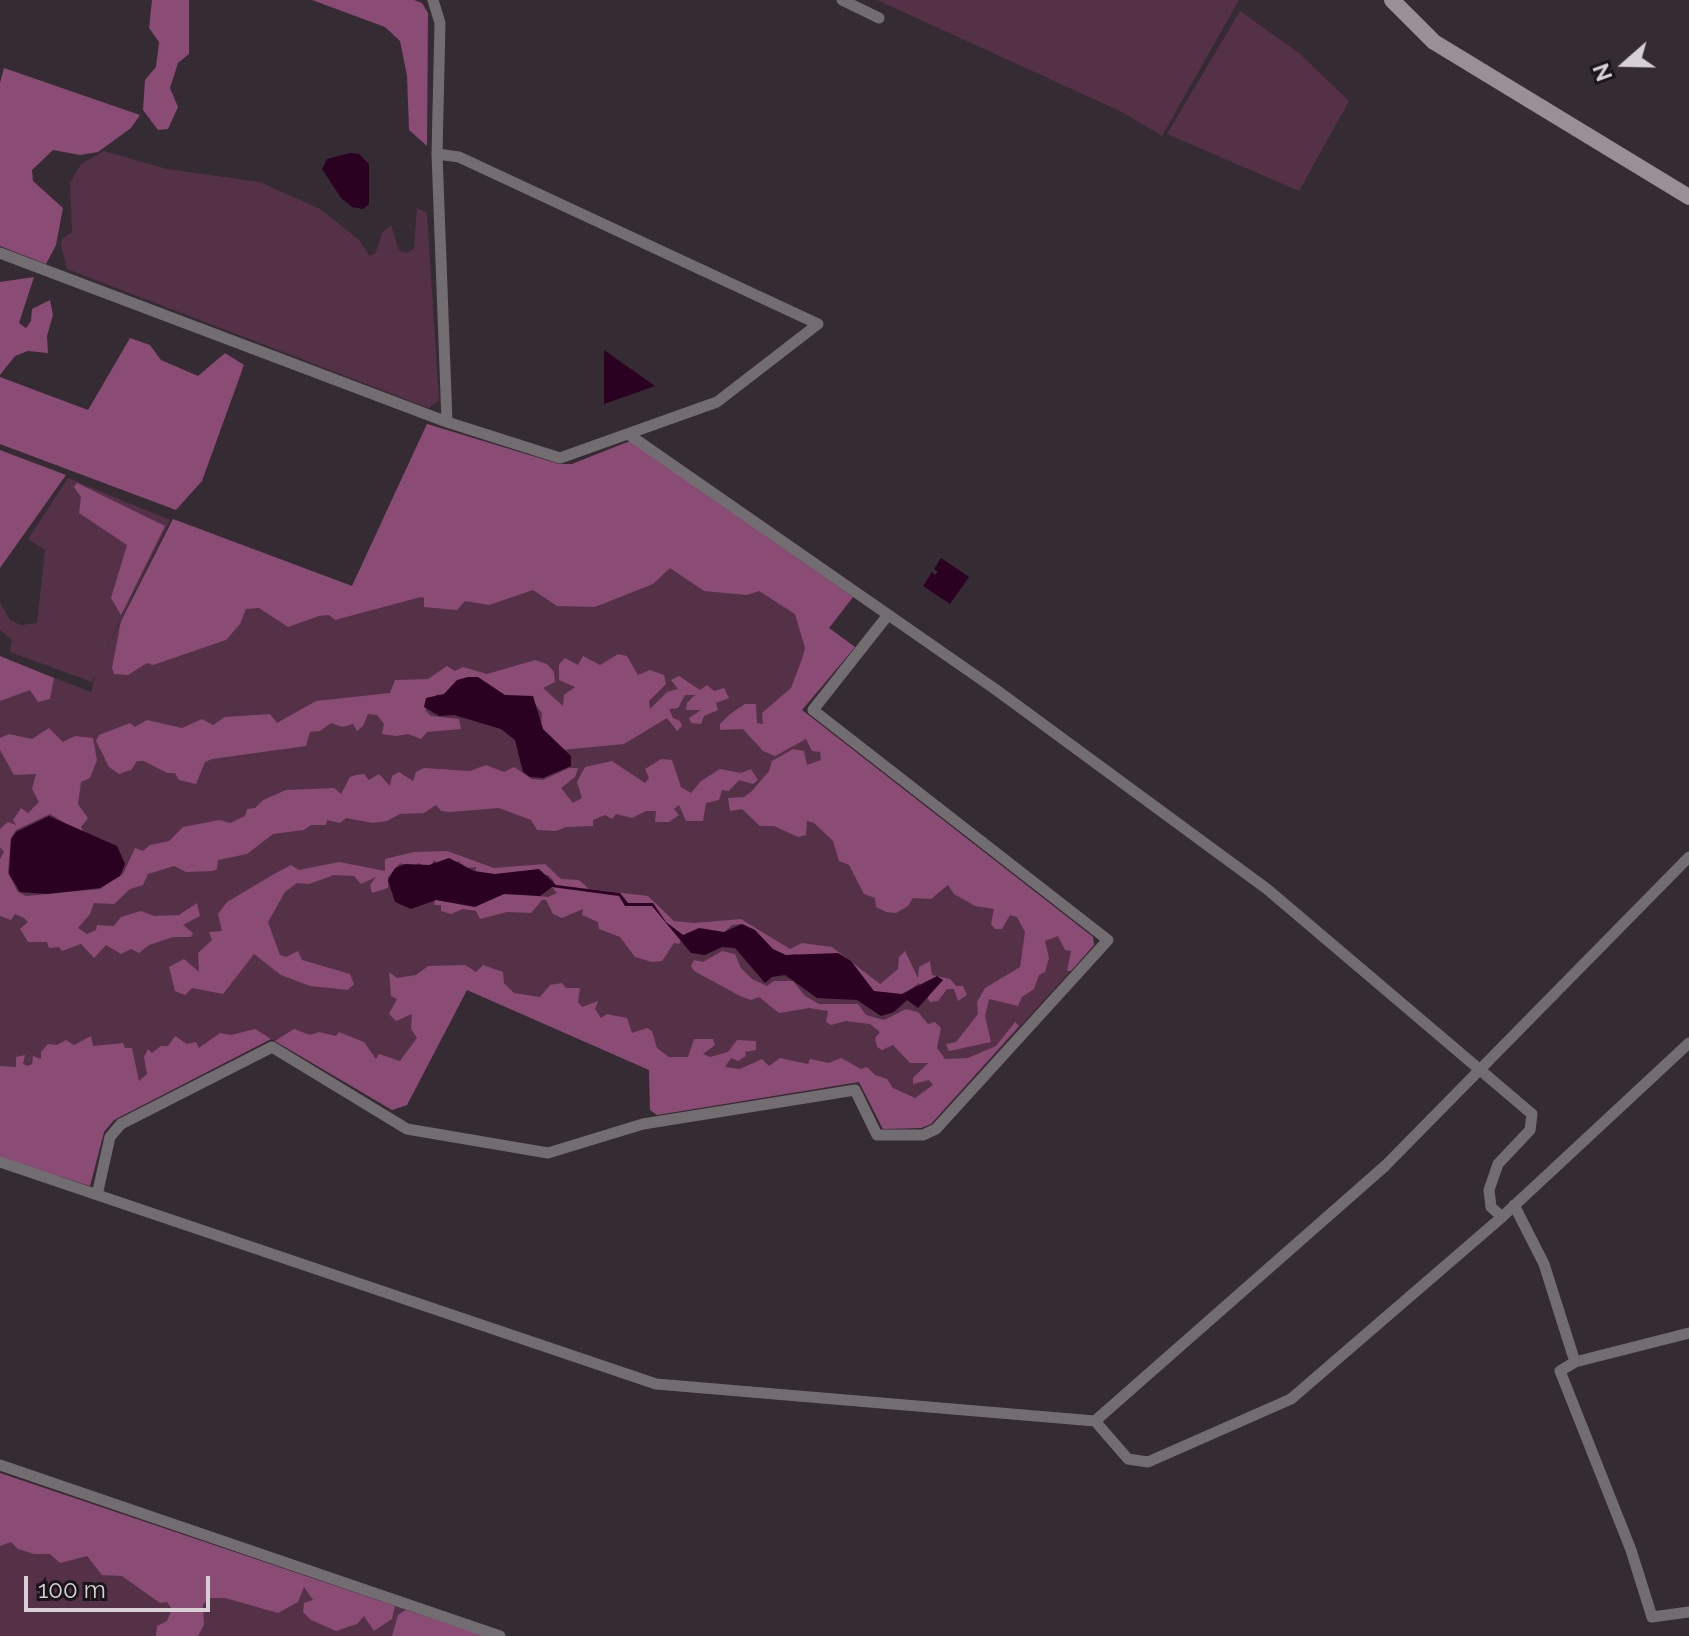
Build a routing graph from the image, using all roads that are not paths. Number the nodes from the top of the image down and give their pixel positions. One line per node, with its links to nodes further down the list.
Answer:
1 (433, 0): 5 (street)
2 (842, 0): 4 (street)
3 (1392, 0): 6 (street)
4 (879, 18)
5 (437, 154): 8 (street); 9 (street)
6 (1689, 197)
7 (0, 253): 8 (street)
8 (447, 422): 9 (street)
9 (631, 436): 10 (street)
10 (888, 615): 13 (street); 15 (street)
11 (1689, 857): 13 (street)
12 (1689, 1043): 16 (street)
13 (1481, 1070): 17 (street); 20 (street)
14 (0, 1162): 15 (street)
15 (97, 1195): 20 (street)
16 (1514, 1205): 17 (street); 19 (street)
17 (1502, 1217): 20 (street)
18 (1689, 1333): 19 (street)
19 (1575, 1362): 22 (street)
20 (1095, 1421)
21 (0, 1465): 23 (street)
22 (1689, 1612)
23 (500, 1636)

